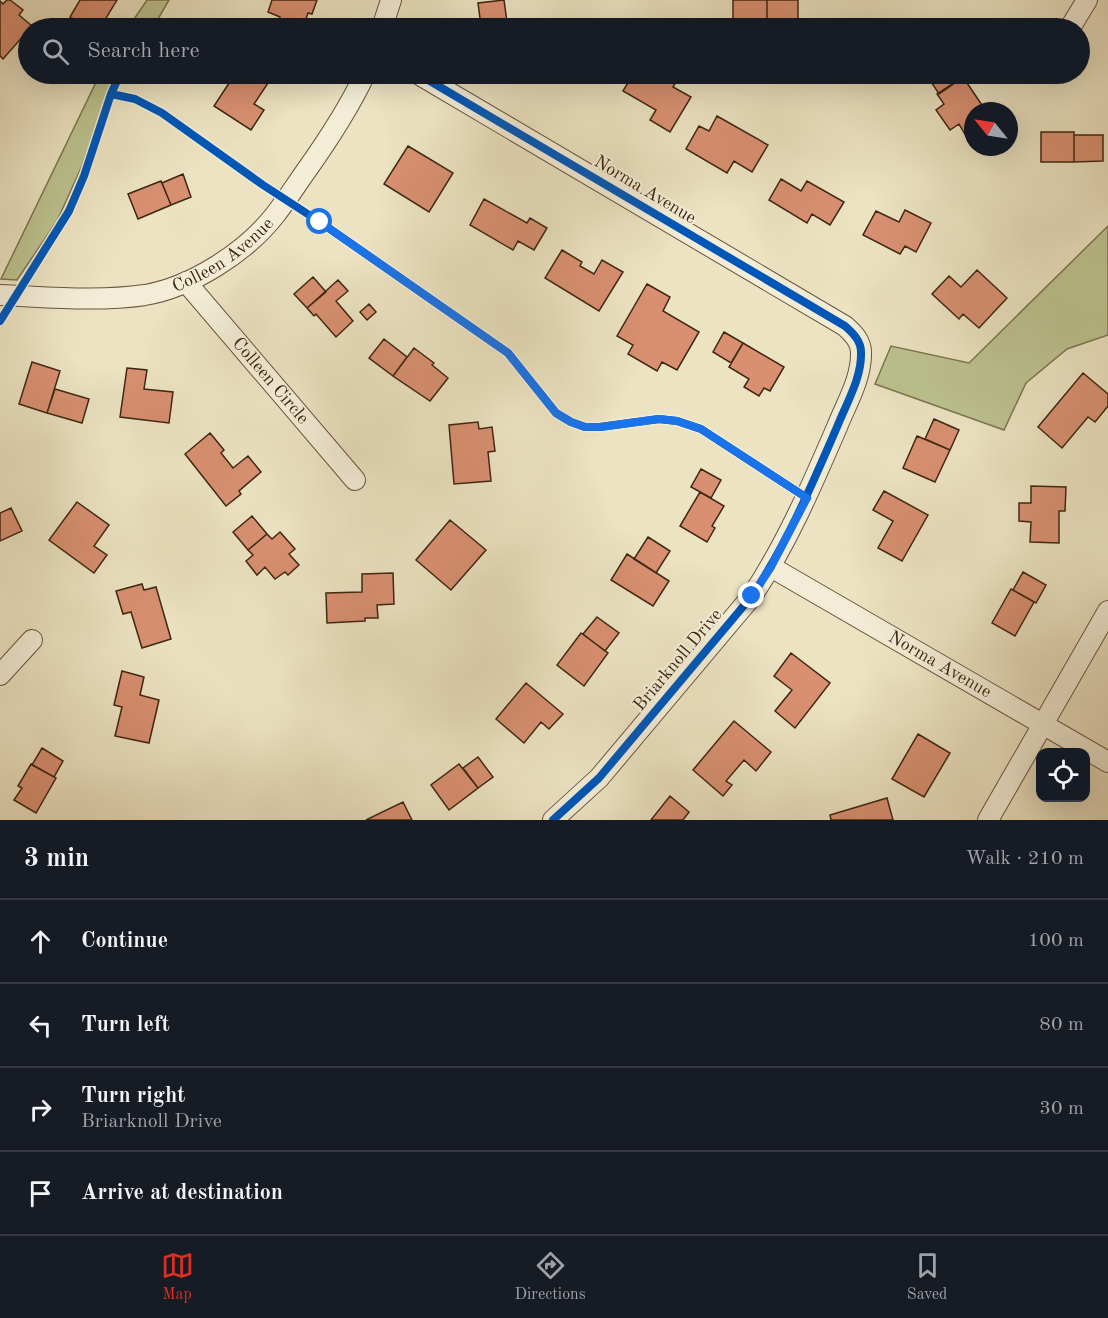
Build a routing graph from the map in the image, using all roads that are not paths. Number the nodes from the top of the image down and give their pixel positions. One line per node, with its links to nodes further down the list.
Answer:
1 (391, 0): 3 (street)
2 (1087, 0): 4 (street)
3 (385, 18)
4 (1076, 18)
5 (360, 84): 7 (street, Colleen Avenue)
6 (435, 84): 9 (street, Norma Avenue)
7 (186, 282): 8 (street, Colleen Avenue); 10 (street, Colleen Circle)
8 (0, 295)
9 (855, 334): 11 (street, Briarknoll Drive)
10 (355, 480)
11 (771, 567): 15 (street, Norma Avenue); 17 (street, Briarknoll Drive)
12 (1108, 611): 15 (street)
13 (32, 640): 14 (street)
14 (0, 675)
15 (1042, 725): 16 (street, Norma Avenue); 18 (street)
16 (1108, 762)
17 (553, 820)
18 (988, 820)

